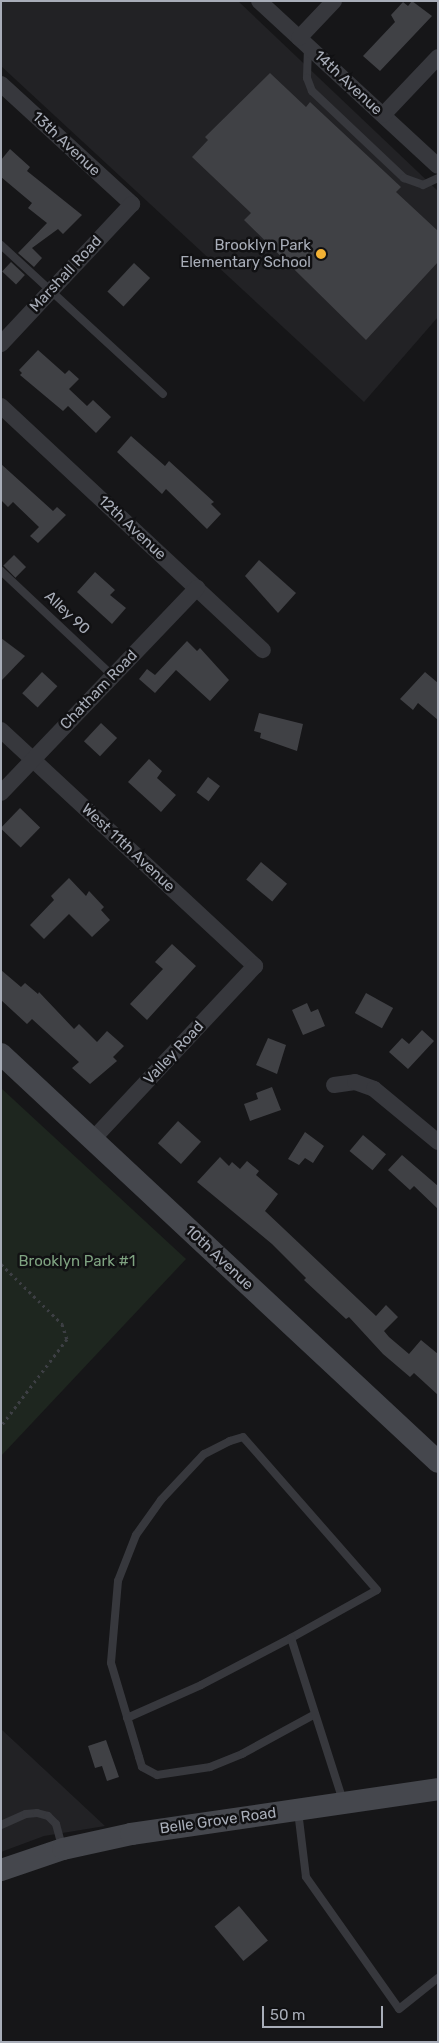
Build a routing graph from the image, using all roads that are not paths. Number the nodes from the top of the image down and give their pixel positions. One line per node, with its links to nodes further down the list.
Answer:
1 (259, 1): 3 (street, 14th Avenue)
2 (334, 1): 3 (street)
3 (303, 42): 6 (street, 14th Avenue); 8 (lane)
4 (438, 57): 6 (street)
5 (1, 84): 9 (street, 13th Avenue)
6 (383, 115): 7 (street, 14th Avenue)
7 (438, 166)
8 (438, 178)
9 (132, 204): 11 (street, Marshall Road)
10 (1, 245): 11 (lane)
11 (51, 291): 12 (street, Marshall Road); 13 (lane)
12 (1, 344)
13 (163, 394)
14 (1, 406): 16 (street, 12th Avenue)
15 (1, 571): 18 (lane, Alley 90)
16 (197, 588): 17 (street, 12th Avenue); 18 (street, Chatham Road)
17 (263, 650)
18 (113, 676): 20 (street, Chatham Road)
19 (1, 730): 20 (street, West 11th Avenue)
20 (33, 760): 21 (street, Chatham Road); 22 (street, West 11th Avenue)
21 (1, 793)
22 (255, 966): 25 (street, Valley Road)
23 (1, 1054): 25 (street, 10th Avenue)
24 (334, 1085): 26 (street)
25 (92, 1140): 27 (street, 10th Avenue)
26 (438, 1142)
27 (438, 1462)
28 (291, 1638): 29 (lane); 30 (lane); 30 (lane)
29 (315, 1714): 30 (lane); 32 (lane)
30 (127, 1718)
31 (438, 1789): 32 (street, Belle Grove Road)
32 (343, 1802): 33 (street, Belle Grove Road)
33 (298, 1809): 35 (street, Belle Grove Road); 37 (lane)
34 (1, 1825): 35 (lane)
35 (63, 1849): 36 (street, Belle Grove Road)
36 (1, 1870)
37 (438, 1978)

